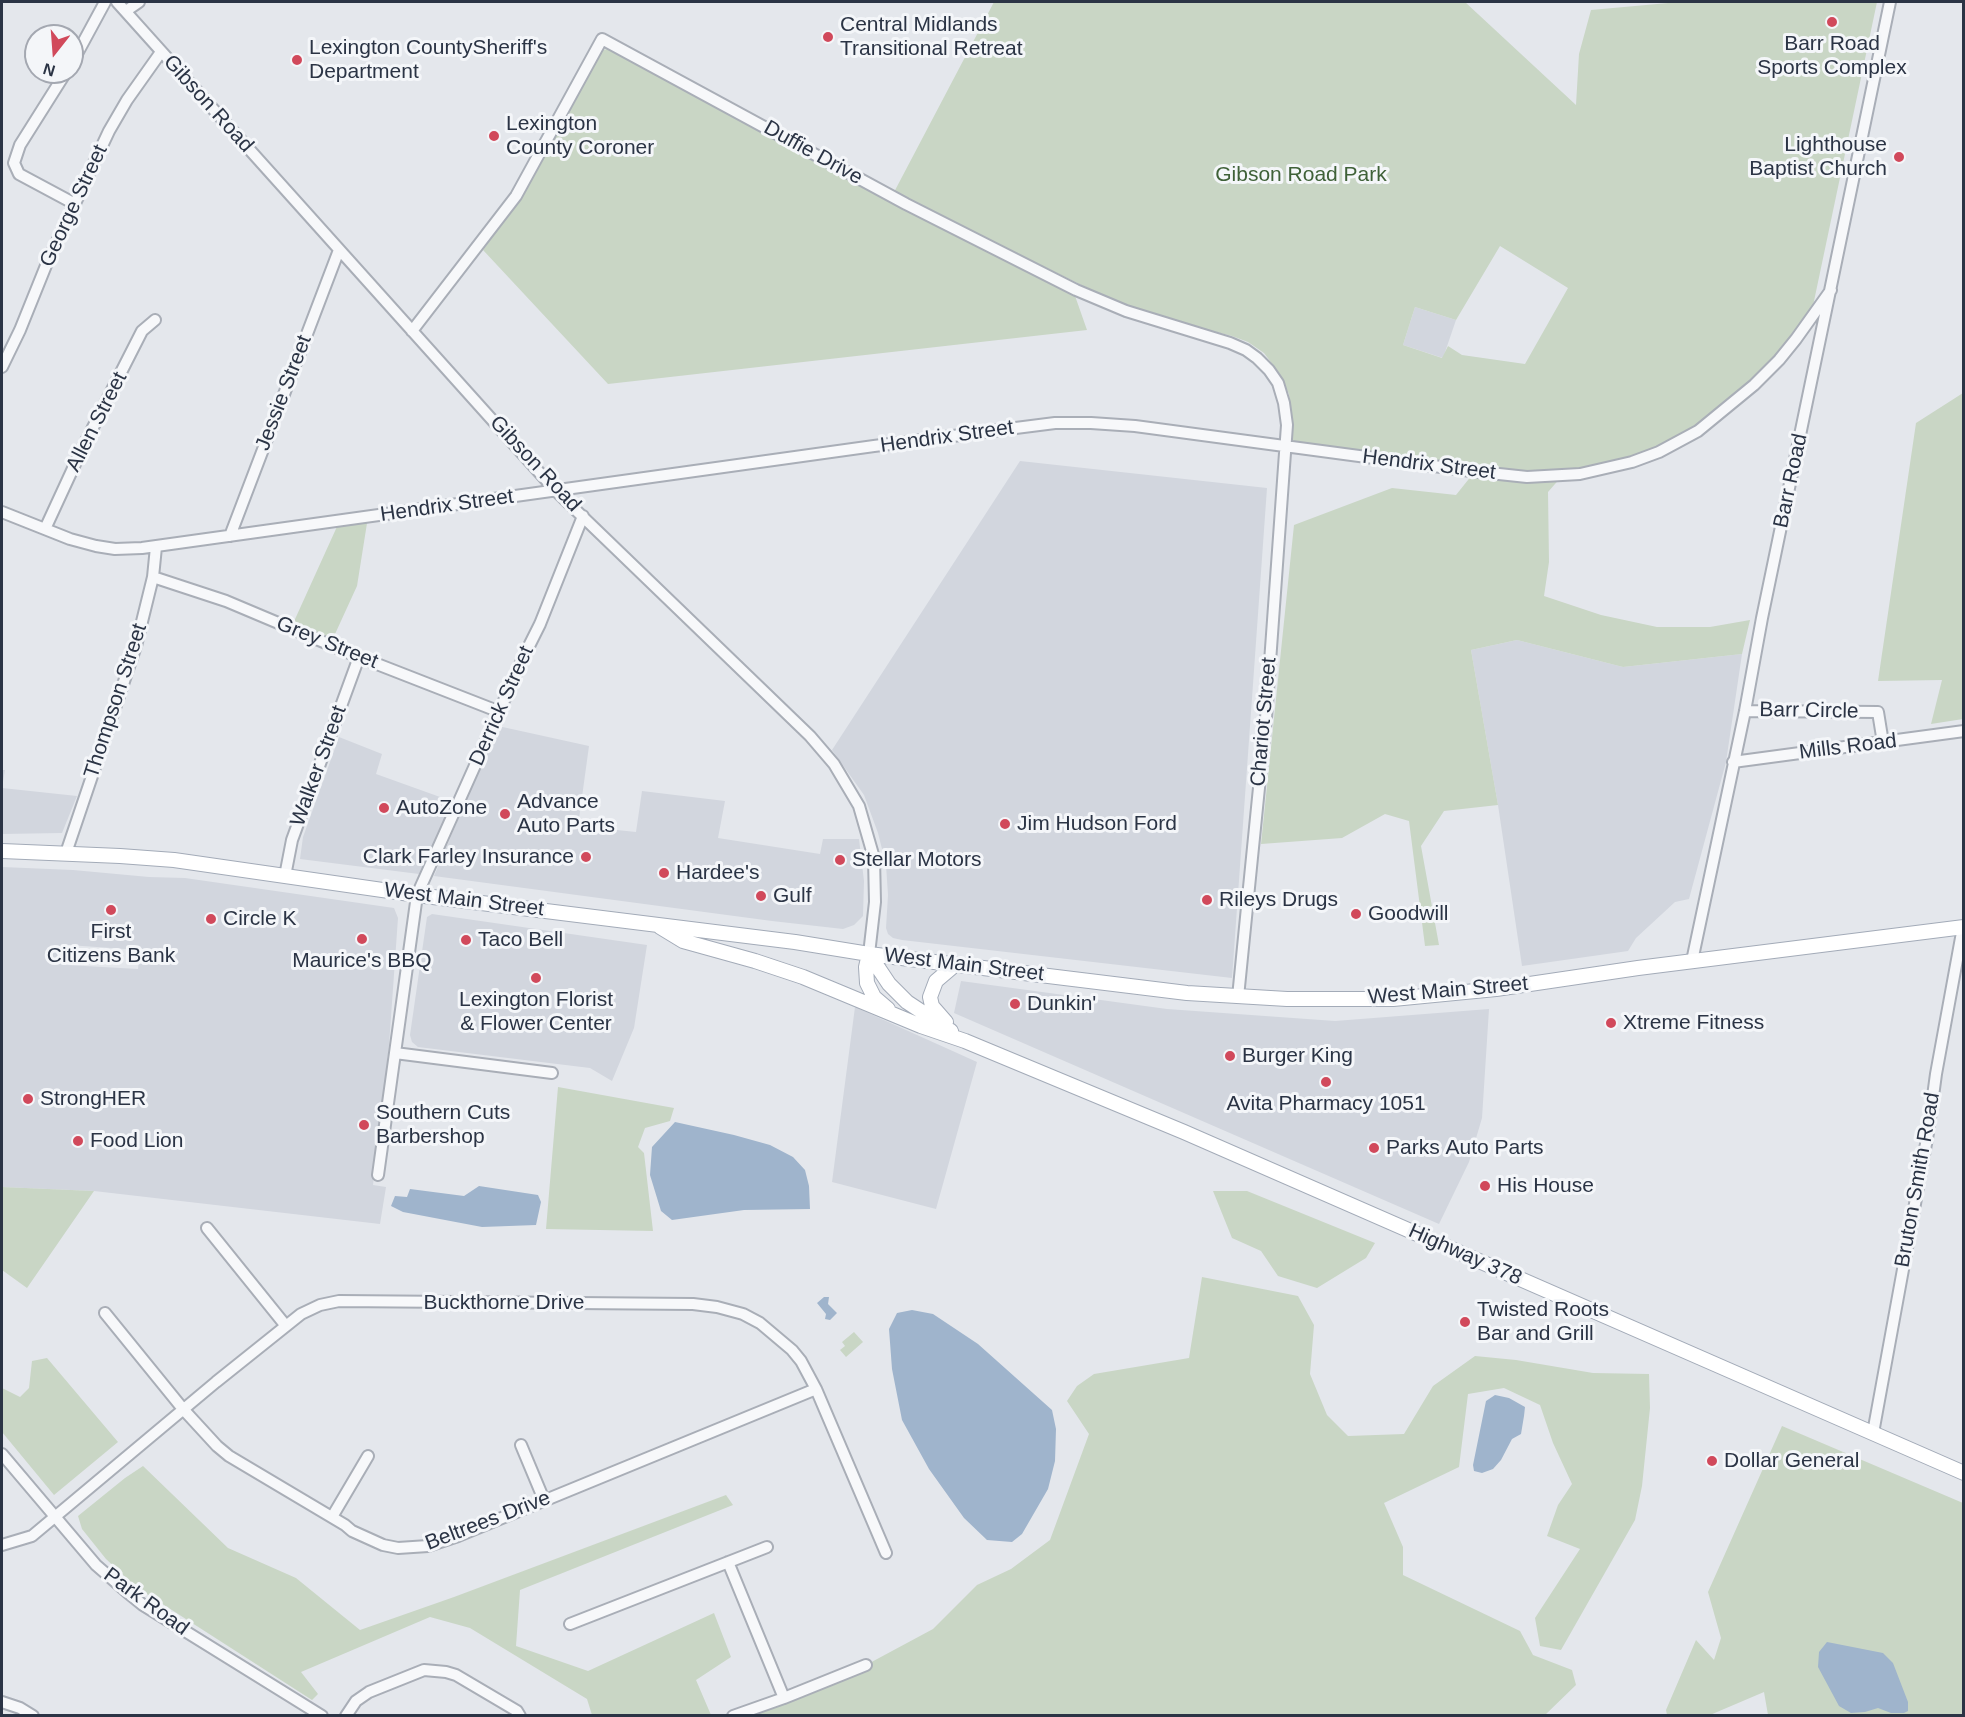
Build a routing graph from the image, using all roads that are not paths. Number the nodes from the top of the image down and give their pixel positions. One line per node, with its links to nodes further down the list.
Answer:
1 (105, 2): 6 (street)
2 (117, 2): 5 (street, Gibson Road)
3 (139, 2): 5 (street)
4 (1890, 2): 11 (street, Barr Road)
5 (126, 11): 7 (street, Gibson Road)
6 (84, 41)
7 (160, 52): 9 (street, George Street); 10 (street, Gibson Road)
8 (58, 84): 9 (street)
9 (75, 204): 14 (street, George Street)
10 (339, 250): 13 (street, Gibson Road); 20 (street, Jessie Street)
11 (1831, 290): 15 (street, Hendrix Street); 24 (street, Barr Road)
12 (154, 320): 19 (street, Allen Street)
13 (412, 331): 15 (street, Duffie Drive); 16 (street, Gibson Road)
14 (2, 367)
15 (1285, 446): 16 (street, Hendrix Street); 38 (street, Chariot Street)
16 (556, 490): 18 (street, Gibson Road); 20 (street, Hendrix Street)
17 (2, 512): 19 (street, Hendrix Street)
18 (584, 516): 25 (street, Derrick Street); 35 (street, Gibson Road)
19 (45, 529): 21 (street, Hendrix Street)
20 (230, 536): 21 (street, Hendrix Street)
21 (156, 547): 22 (street, Thompson Street)
22 (153, 577): 23 (street, Grey Street); 30 (street, Thompson Street)
23 (359, 657): 25 (street, Grey Street); 31 (street, Walker Street)
24 (1745, 711): 27 (street, Barr Circle); 28 (street, Barr Road)
25 (500, 712): 32 (street, Derrick Street)
26 (1964, 731): 27 (street, Mills Road)
27 (1883, 743): 28 (street, Mills Road)
28 (1733, 762): 36 (street, Barr Road)
29 (2, 851): 30 (main road, West Main Street)
30 (66, 853): 31 (main road, West Main Street)
31 (285, 876): 32 (main road, West Main Street)
32 (417, 895): 33 (main road, West Main Street); 41 (street, Derrick Street)
33 (658, 926): 35 (main road, West Main Street); 39 (main road)
34 (1963, 927): 36 (main road, West Main Street); 49 (street, Bruton Smith Road)
35 (869, 954): 37 (main road, West Main Street); 39 (main road); 40 (main road)
36 (1692, 961): 38 (main road, West Main Street)
37 (956, 964): 38 (main road, West Main Street); 40 (main road)
38 (1238, 997)
39 (900, 1017): 40 (main road)
40 (965, 1041): 49 (main road, Highway 378)
41 (395, 1053): 42 (street); 43 (street, Derrick Street)
42 (552, 1072)
43 (378, 1175)
44 (207, 1228): 46 (street)
45 (105, 1313): 48 (street, Beltrees Drive)
46 (286, 1326): 47 (street, Buckthorne Drive); 48 (street, Buckthorne Drive)
47 (816, 1389): 54 (street, Beltrees Drive); 59 (street, Buckthorne Drive)
48 (183, 1409): 55 (street, Buckthorne Drive); 56 (street, Beltrees Drive)
49 (1873, 1433): 53 (main road, Highway 378)
50 (521, 1445): 54 (street)
51 (2, 1454): 55 (street, Park Road)
52 (368, 1456): 56 (street)
53 (1964, 1473)
54 (544, 1500): 56 (street, Beltrees Drive)
55 (54, 1517): 57 (street, Buckthorne Drive); 66 (street, Park Road)
56 (332, 1517)
57 (2, 1545)
58 (767, 1547): 60 (street)
59 (886, 1553)
60 (728, 1562): 61 (street); 63 (street)
61 (570, 1624)
62 (866, 1665): 63 (street)
63 (784, 1698): 69 (street)
64 (2, 1702): 65 (street)
65 (33, 1716)
66 (322, 1716)
67 (346, 1716): 68 (street)
68 (520, 1716)
69 (733, 1716)

